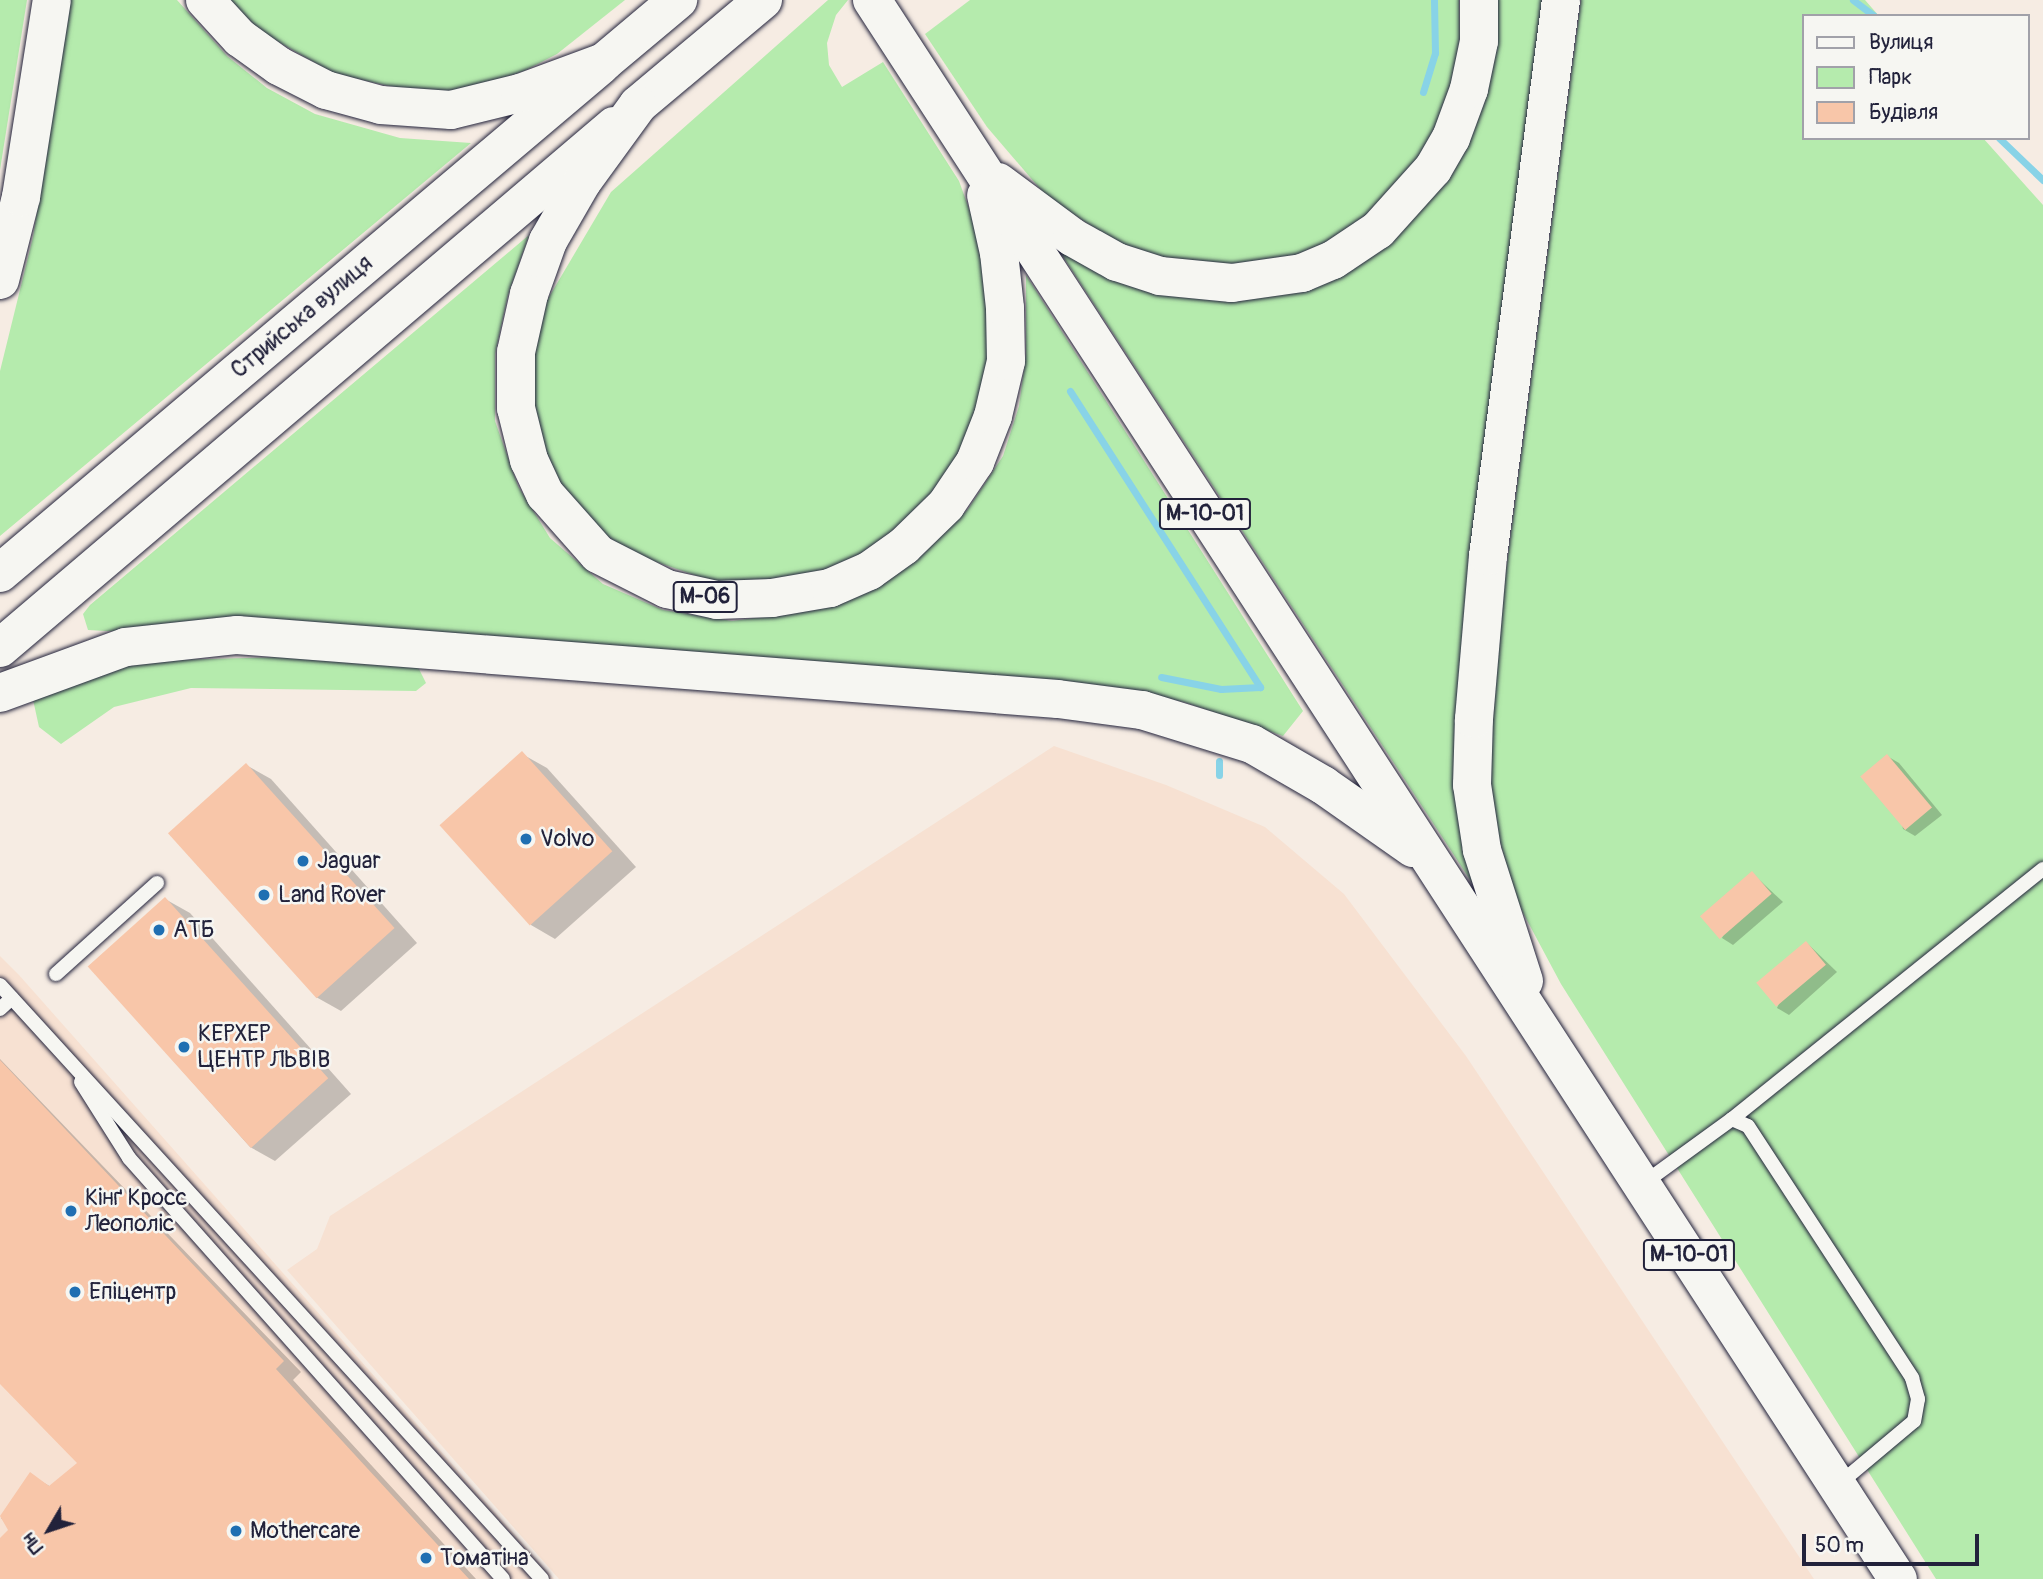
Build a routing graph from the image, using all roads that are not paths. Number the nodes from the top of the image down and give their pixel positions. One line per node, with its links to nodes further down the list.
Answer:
1 (52, 0): 11 (main road)
2 (205, 0): 8 (main road)
3 (678, 0): 8 (main road, Стрийська вулиця)
4 (763, 0): 9 (main road, М-06)
5 (872, 0): 10 (main road, М-06)
6 (1479, 0): 10 (main road)
7 (1561, 0): 22 (main road)
8 (604, 62): 12 (main road, Стрийська вулиця)
9 (638, 105): 10 (main road, М-06); 13 (main road)
10 (980, 169): 15 (main road, М-10-01)
11 (0, 280)
12 (0, 573)
13 (0, 648)
14 (0, 693): 15 (main road)
15 (1430, 860): 22 (main road, М-10-01)
16 (2043, 869): 24 (lane)
17 (157, 883): 18 (lane)
18 (56, 974)
19 (0, 985): 20 (lane)
20 (12, 998): 21 (lane); 23 (lane)
21 (0, 1009)
22 (1538, 1027): 25 (main road, М-10-01)
23 (60, 1050): 27 (lane); 28 (lane)
24 (1732, 1119): 25 (lane); 26 (lane)
25 (1642, 1184): 26 (main road, М-10-01)
26 (1839, 1484): 29 (main road, М-10-01)
27 (503, 1579)
28 (542, 1579)
29 (1898, 1579)

